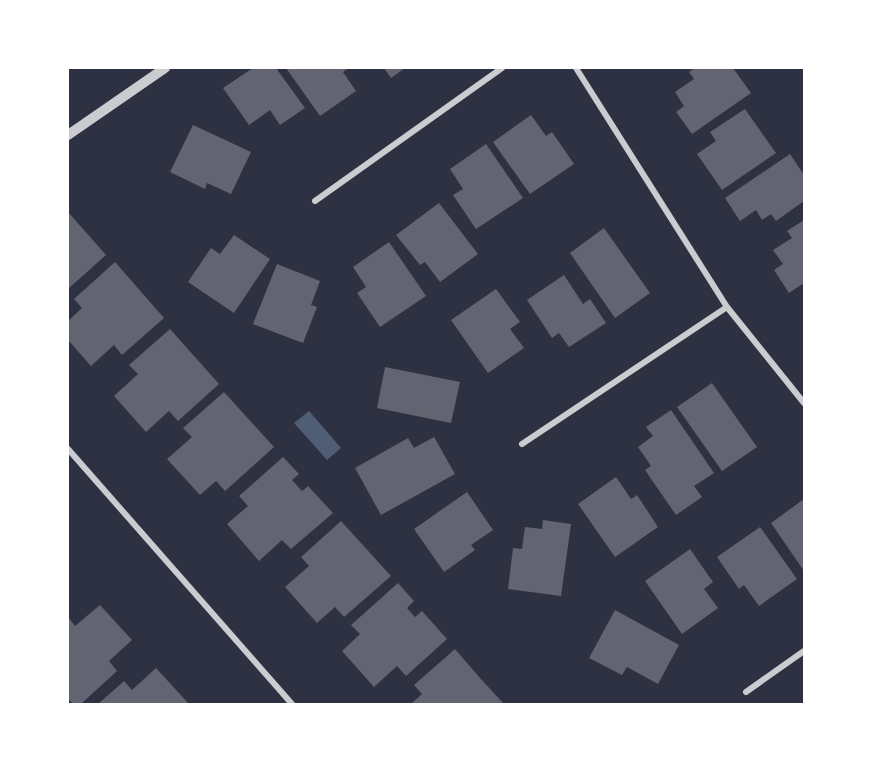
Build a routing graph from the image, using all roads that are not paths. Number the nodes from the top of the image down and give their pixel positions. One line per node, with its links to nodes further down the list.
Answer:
1 (165, 68): 4 (street)
2 (502, 68): 5 (street)
3 (576, 68): 6 (street)
4 (69, 132)
5 (315, 201)
6 (727, 307): 7 (street); 8 (street)
7 (804, 403)
8 (522, 444)
9 (68, 449): 12 (street)
10 (804, 651): 11 (street)
11 (746, 692)
12 (292, 705)

